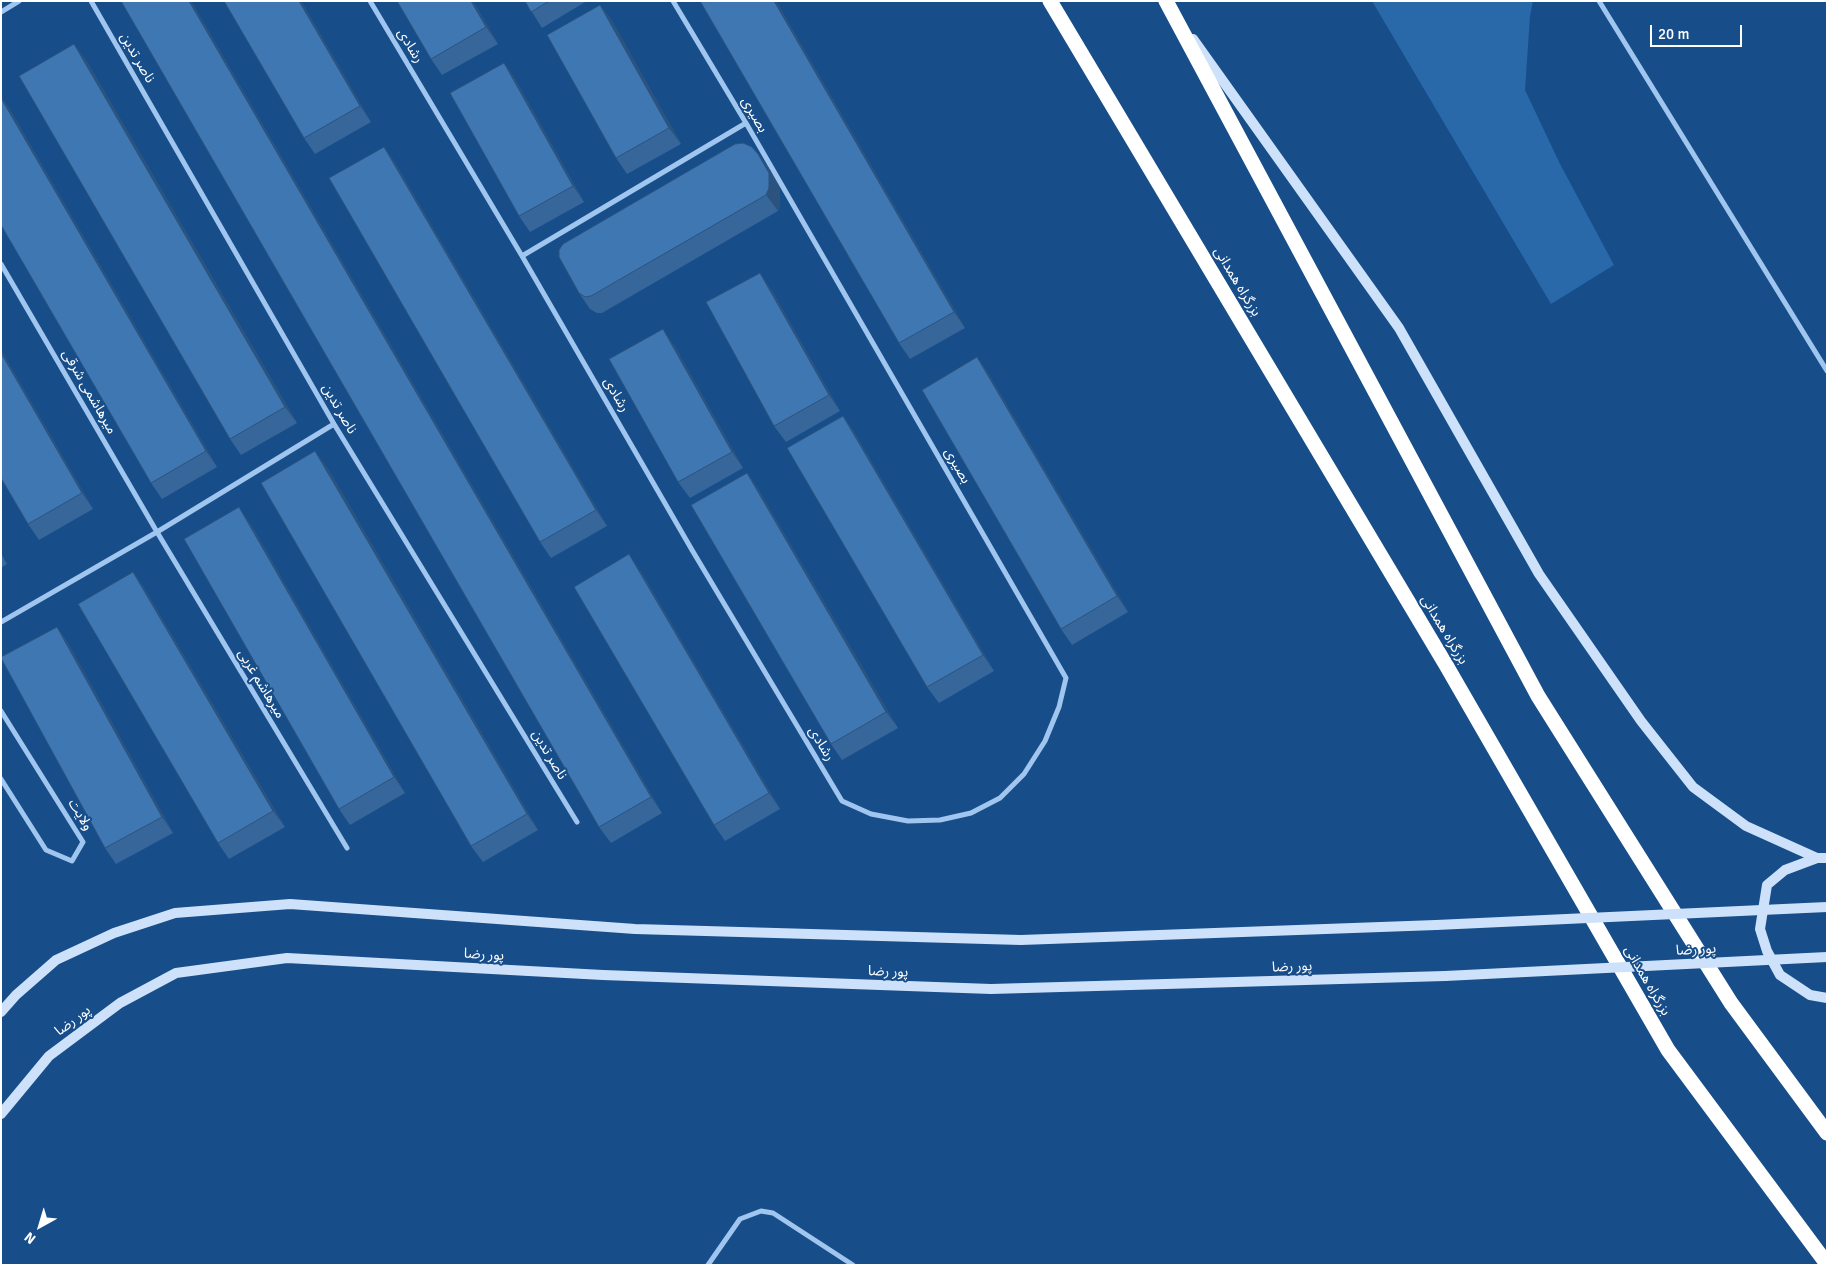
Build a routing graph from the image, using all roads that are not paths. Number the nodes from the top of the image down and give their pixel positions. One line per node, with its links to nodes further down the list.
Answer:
1 (19, 1): 8 (street)
2 (91, 1): 13 (street, ناصر تدین)
3 (370, 1): 10 (street, رشادی)
4 (673, 1): 9 (street, بصیری)
5 (1050, 1): 28 (highway, بزرگراه همدانی)
6 (1600, 1): 12 (street)
7 (1166, 2): 21 (street); 27 (highway)
8 (1, 12)
9 (746, 123): 10 (street); 18 (street, بصیری)
10 (522, 256): 18 (street, رشادی)
11 (1, 264): 14 (street, میرهاشمی شرقی)
12 (1827, 371)
13 (334, 424): 14 (street); 19 (street, ناصر تدین)
14 (157, 532): 15 (street); 20 (street, میرهاشم غربی)
15 (1, 622)
16 (1, 712): 17 (street, ولایت)
17 (1, 779)
18 (842, 801)
19 (577, 822)
20 (347, 848)
21 (1822, 858): 24 (street)
22 (1827, 908): 25 (street, bridge)
23 (1827, 957): 26 (street, پور رضا, bridge)
24 (1827, 998)
25 (1, 1012)
26 (1, 1114)
27 (1827, 1133)
28 (1827, 1264)
29 (708, 1265): 30 (street)
30 (853, 1265)

